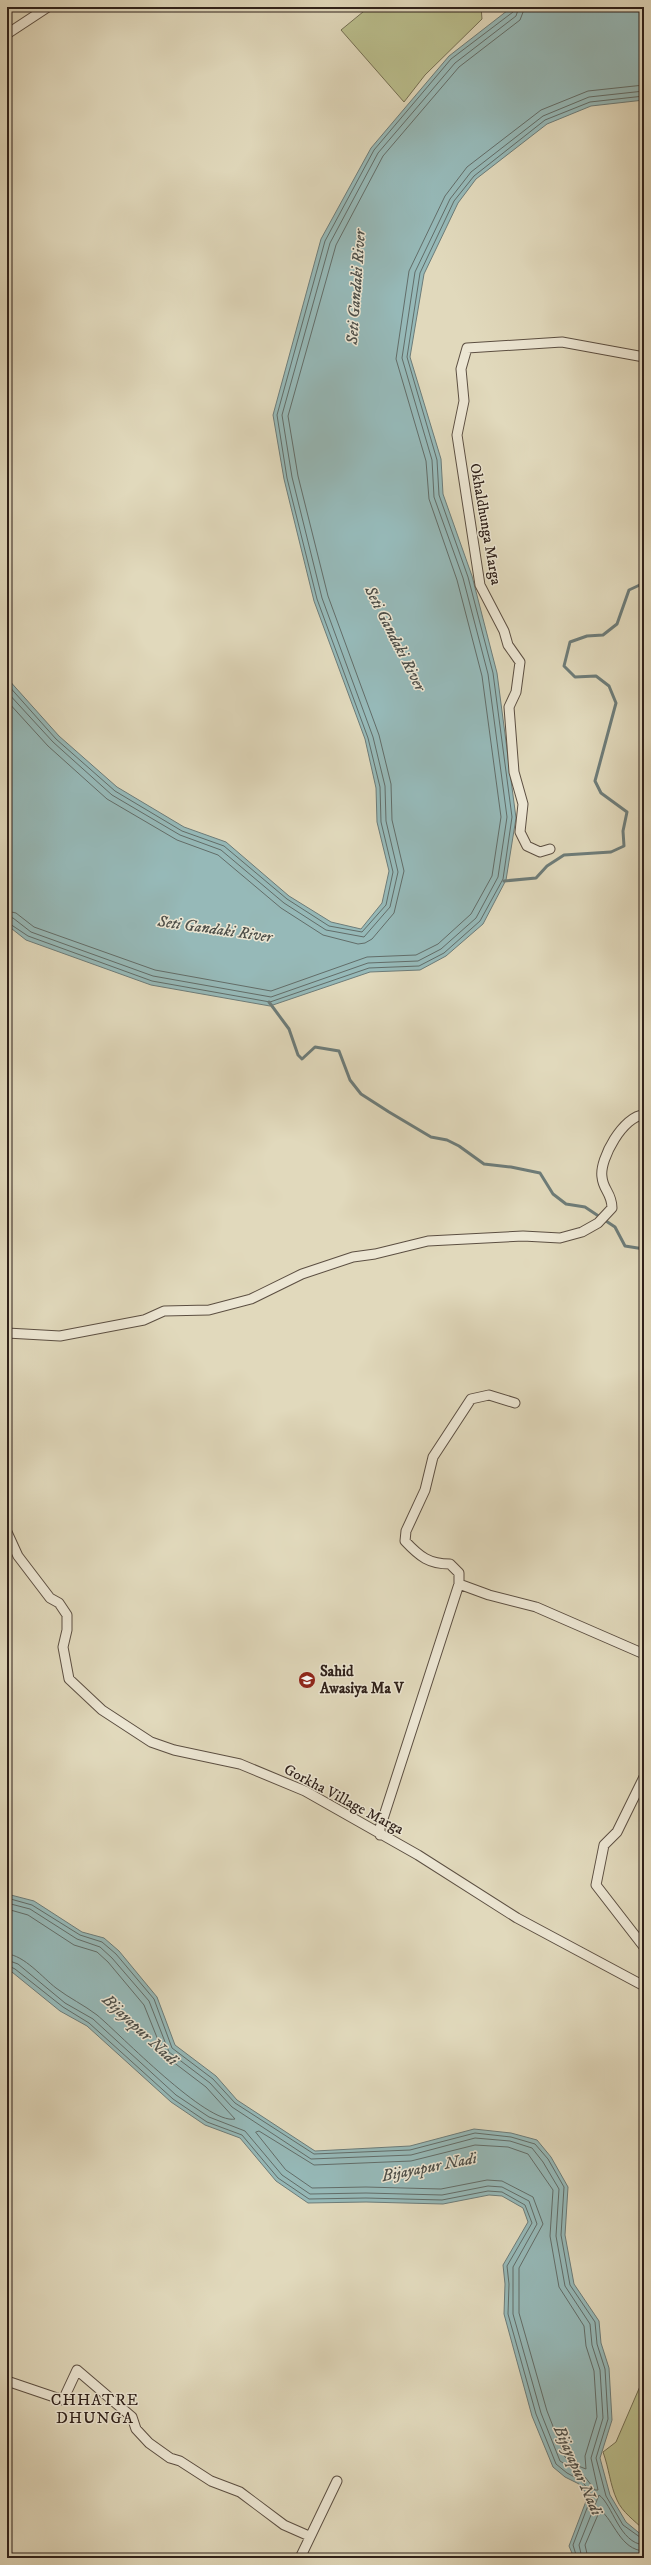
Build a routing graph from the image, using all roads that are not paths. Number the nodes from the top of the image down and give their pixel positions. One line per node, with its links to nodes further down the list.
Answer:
1 (48, 7): 2 (street)
2 (7, 34)
3 (644, 357): 4 (street, Okhaldhunga Marga)
4 (550, 849)
5 (642, 1113): 6 (street)
6 (7, 1333)
7 (515, 1403): 9 (street)
8 (7, 1532): 12 (street, Gorkha Village Marga)
9 (459, 1584): 10 (street); 12 (street)
10 (644, 1654)
11 (644, 1777): 13 (street)
12 (380, 1835): 14 (street, Gorkha Village Marga)
13 (644, 1946)
14 (644, 1986)
15 (7, 2381): 17 (street)
16 (337, 2481): 17 (street)
17 (309, 2536): 18 (street)
18 (300, 2558)

